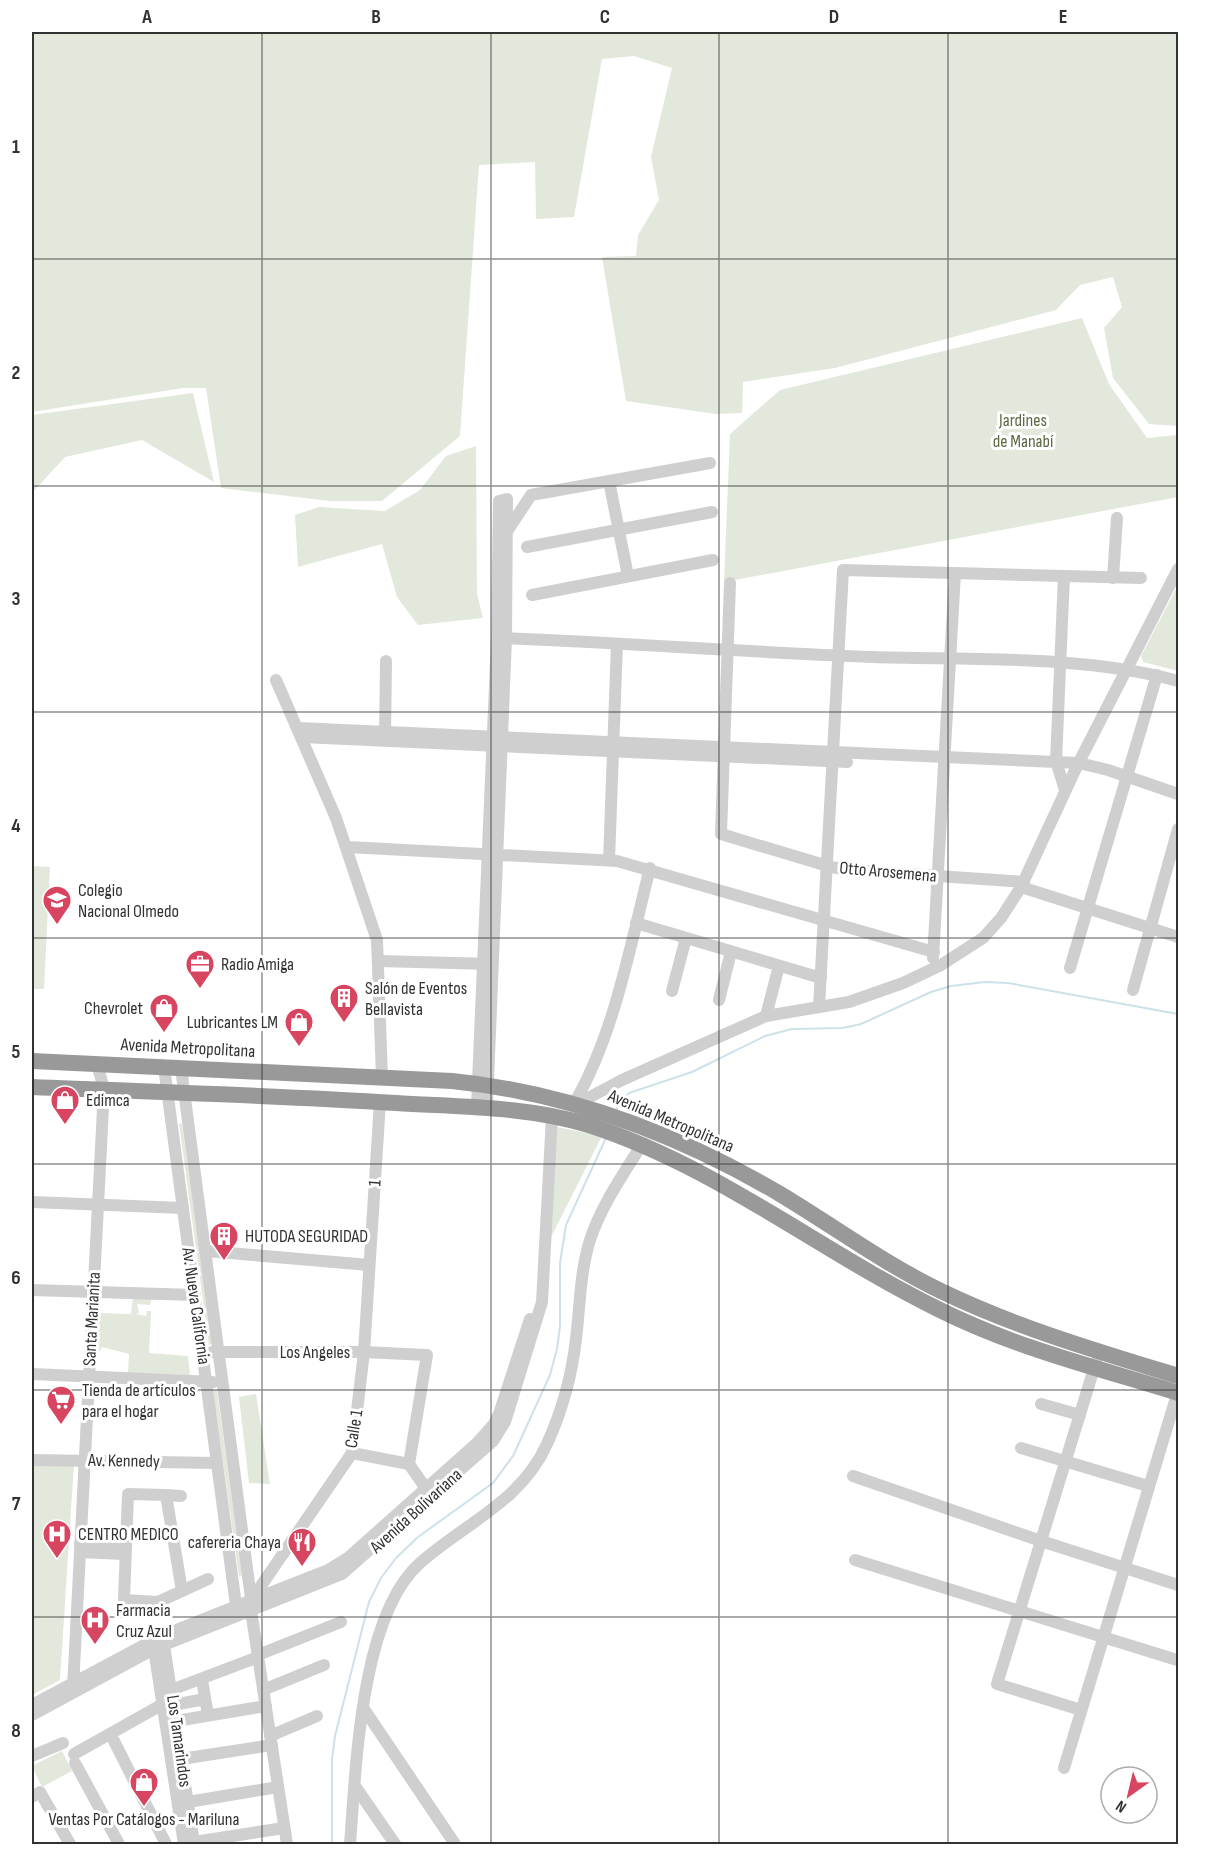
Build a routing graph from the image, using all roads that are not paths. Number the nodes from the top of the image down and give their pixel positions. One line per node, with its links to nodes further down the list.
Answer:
1 (710, 462): 2 (street)
2 (609, 481): 5 (street); 6 (street)
3 (712, 512): 5 (street)
4 (1117, 518): 13 (street)
5 (619, 529): 7 (street); 11 (street)
6 (507, 531): 17 (street); 17 (street)
7 (527, 547)
8 (713, 560): 11 (street)
9 (1179, 569): 24 (street)
10 (955, 573): 12 (street); 20 (street); 21 (street)
11 (628, 576): 16 (street)
12 (1064, 576): 13 (street); 23 (street)
13 (1113, 578): 14 (street)
14 (1141, 578)
15 (730, 583): 19 (street)
16 (532, 595)
17 (502, 638): 18 (street); 30 (street)
18 (617, 644): 19 (street); 31 (street)
19 (728, 650): 20 (street); 32 (street)
20 (839, 656): 21 (street); 33 (street)
21 (950, 659): 23 (street); 34 (street)
22 (386, 661): 29 (street)
23 (1060, 664): 24 (street); 36 (street)
24 (1126, 669): 25 (street); 35 (street)
25 (1157, 675): 27 (street); 37 (street)
26 (276, 680): 28 (street)
27 (1179, 681)
28 (300, 733): 29 (street); 41 (street)
29 (385, 736): 30 (street)
30 (498, 740): 31 (street); 42 (street)
31 (614, 746): 32 (street); 43 (street)
32 (724, 751): 33 (street); 44 (street, Otto Arosemena)
33 (835, 757): 34 (street); 44 (street)
34 (945, 761): 36 (street); 46 (street)
35 (1078, 764): 36 (street); 37 (street); 38 (street)
36 (1056, 765): 38 (street)
37 (1128, 776): 39 (street); 48 (street)
38 (1065, 790): 47 (street)
39 (1179, 794)
40 (1179, 829): 51 (street)
41 (346, 847): 42 (street); 56 (street)
42 (494, 853): 43 (street); 57 (street)
43 (609, 860): 45 (street)
44 (829, 866): 46 (street, Otto Arosemena); 49 (street)
45 (650, 868): 49 (street); 50 (street)
46 (938, 876): 47 (street, Otto Arosemena); 55 (street)
47 (1023, 884): 48 (street, Otto Arosemena); 60 (street)
48 (1088, 908): 51 (street, Otto Arosemena); 59 (street)
49 (825, 921): 55 (street); 61 (street)
50 (636, 923): 53 (street); 79 (street)
51 (1150, 928): 52 (street, Otto Arosemena); 62 (street)
52 (1179, 937)
53 (686, 938): 54 (street); 63 (street)
54 (731, 952): 58 (street); 64 (street)
55 (934, 952): 60 (street)
56 (380, 961): 57 (street); 71 (street)
57 (489, 964): 72 (street)
58 (779, 966): 61 (street); 66 (street)
59 (1070, 968)
60 (927, 972): 65 (street)
61 (821, 978): 65 (street)
62 (1133, 990)
63 (672, 991)
64 (718, 1000)
65 (819, 1007): 66 (street)
66 (766, 1016): 73 (street)
67 (32, 1061): 68 (highway, Avenida Metropolitana)
68 (97, 1064): 69 (highway, Avenida Metropolitana); 75 (street, Santa Marianita)
69 (164, 1067): 70 (highway, Avenida Metropolitana); 76 (street, Av. Nueva California)
70 (182, 1068): 71 (highway, Avenida Metropolitana); 77 (street, Av. Nueva California)
71 (382, 1077): 72 (highway, Avenida Metropolitana)
72 (484, 1085): 79 (highway, Avenida Metropolitana); 80 (street)
73 (608, 1086): 79 (street); 81 (street)
74 (32, 1087): 75 (highway)
75 (104, 1089): 76 (highway); 85 (street, Santa Marianita)
76 (167, 1090): 77 (highway); 86 (street, Av. Nueva California)
77 (184, 1091): 78 (highway); 88 (street, Av. Nueva California)
78 (380, 1102): 80 (highway); 90 (street, 1)
79 (576, 1103): 81 (highway, Avenida Metropolitana)
80 (482, 1106): 82 (highway)
81 (607, 1113): 87 (highway, Avenida Metropolitana)
82 (548, 1116): 83 (highway); 114 (street, Avenida Bolivariana)
83 (642, 1144): 89 (highway); 142 (street)
84 (32, 1202): 85 (street)
85 (98, 1204): 86 (street); 92 (street, Santa Marianita)
86 (183, 1208): 93 (street, Av. Nueva California)
87 (860, 1244): 89 (highway); 97 (highway, Avenida Metropolitana)
88 (206, 1251): 90 (street); 95 (street, Av. Nueva California)
89 (850, 1259): 97 (highway)
90 (369, 1265): 96 (street, Calle 1)
91 (32, 1290): 92 (street)
92 (93, 1291): 93 (street); 99 (street, Santa Marianita)
93 (195, 1295): 94 (street, Av. Nueva California)
94 (202, 1352): 95 (street, Los Angeles); 100 (street, Av. Nueva California)
95 (219, 1352): 96 (street, Los Angeles); 101 (street, Av. Nueva California)
96 (364, 1352): 106 (street, Calle 1); 111 (street, Los Angeles)
97 (1096, 1359): 102 (highway, Avenida Metropolitana); 104 (street)
98 (32, 1374): 99 (street)
99 (89, 1377): 100 (street); 108 (street, Santa Marianita)
100 (206, 1381): 101 (street); 110 (street, Av. Nueva California)
101 (223, 1382): 125 (street, Av. Nueva California)
102 (1178, 1388): 113 (street)
103 (1041, 1404): 104 (street)
104 (1080, 1415): 109 (street)
105 (1021, 1448): 109 (street)
106 (352, 1453): 111 (street); 125 (street, Calle 1)
107 (32, 1460): 108 (street, Av. Kennedy)
108 (84, 1460): 110 (street, Av. Kennedy); 118 (street, Santa Marianita)
109 (1066, 1461): 113 (street); 117 (street)
110 (217, 1463): 126 (street, Av. Nueva California)
111 (409, 1464): 114 (street)
112 (853, 1476): 117 (street)
113 (1148, 1486): 121 (street)
114 (429, 1493): 125 (street, Avenida Bolivariana)
115 (166, 1495): 116 (street); 119 (street); 124 (street)
116 (181, 1496)
117 (1041, 1541): 121 (street); 127 (street)
118 (80, 1548): 119 (street); 135 (street, Santa Marianita)
119 (124, 1550): 124 (street)
120 (855, 1560): 127 (street)
121 (1123, 1568): 123 (street); 129 (street)
122 (208, 1579): 124 (street)
123 (1179, 1585)
124 (182, 1591)
125 (252, 1607): 126 (street, Avenida Bolivariana); 131 (street, Av. Nueva California)
126 (237, 1611): 130 (street, Avenida Bolivariana)
127 (1019, 1612): 129 (street); 143 (street)
128 (341, 1622): 131 (street)
129 (1102, 1638): 132 (street); 143 (street)
130 (158, 1643): 135 (street, Avenida Bolivariana); 136 (street, Los Tamarindos); 140 (street, Los Tamarindos)
131 (258, 1656): 134 (street); 137 (street, Av. Nueva California)
132 (1177, 1660)
133 (324, 1665): 137 (street)
134 (202, 1680): 136 (street); 138 (street)
135 (73, 1688): 139 (street, Avenida Bolivariana); 144 (street, Avenida Bolivariana)
136 (171, 1690): 140 (street, Los Tamarindos)
137 (263, 1690): 141 (street, Av. Nueva California)
138 (205, 1700): 140 (street); 145 (street)
139 (32, 1705)
140 (168, 1705): 147 (street, Los Tamarindos); 159 (street, Los Tamarindos); 161 (street)
141 (266, 1706): 145 (street); 148 (street, Av. Nueva California)
142 (364, 1709): 154 (street); 165 (street)
143 (1081, 1710): 153 (street)
144 (32, 1715)
145 (207, 1715): 147 (street)
146 (317, 1716): 148 (street)
147 (176, 1721): 152 (street, Los Tamarindos)
148 (271, 1740): 152 (street); 155 (street, Av. Nueva California)
149 (114, 1741): 162 (street)
150 (63, 1743): 151 (street)
151 (32, 1756)
152 (181, 1759): 157 (street, Los Tamarindos)
153 (1064, 1768)
154 (355, 1786): 163 (street); 164 (street)
155 (278, 1787): 157 (street); 158 (street, Av. Nueva California)
156 (32, 1797): 160 (street)
157 (188, 1802): 159 (street, Los Tamarindos)
158 (283, 1839): 159 (street)
159 (191, 1844)
160 (70, 1845)
161 (119, 1845)
162 (166, 1845)
163 (350, 1845)
164 (395, 1845)
165 (455, 1845)

